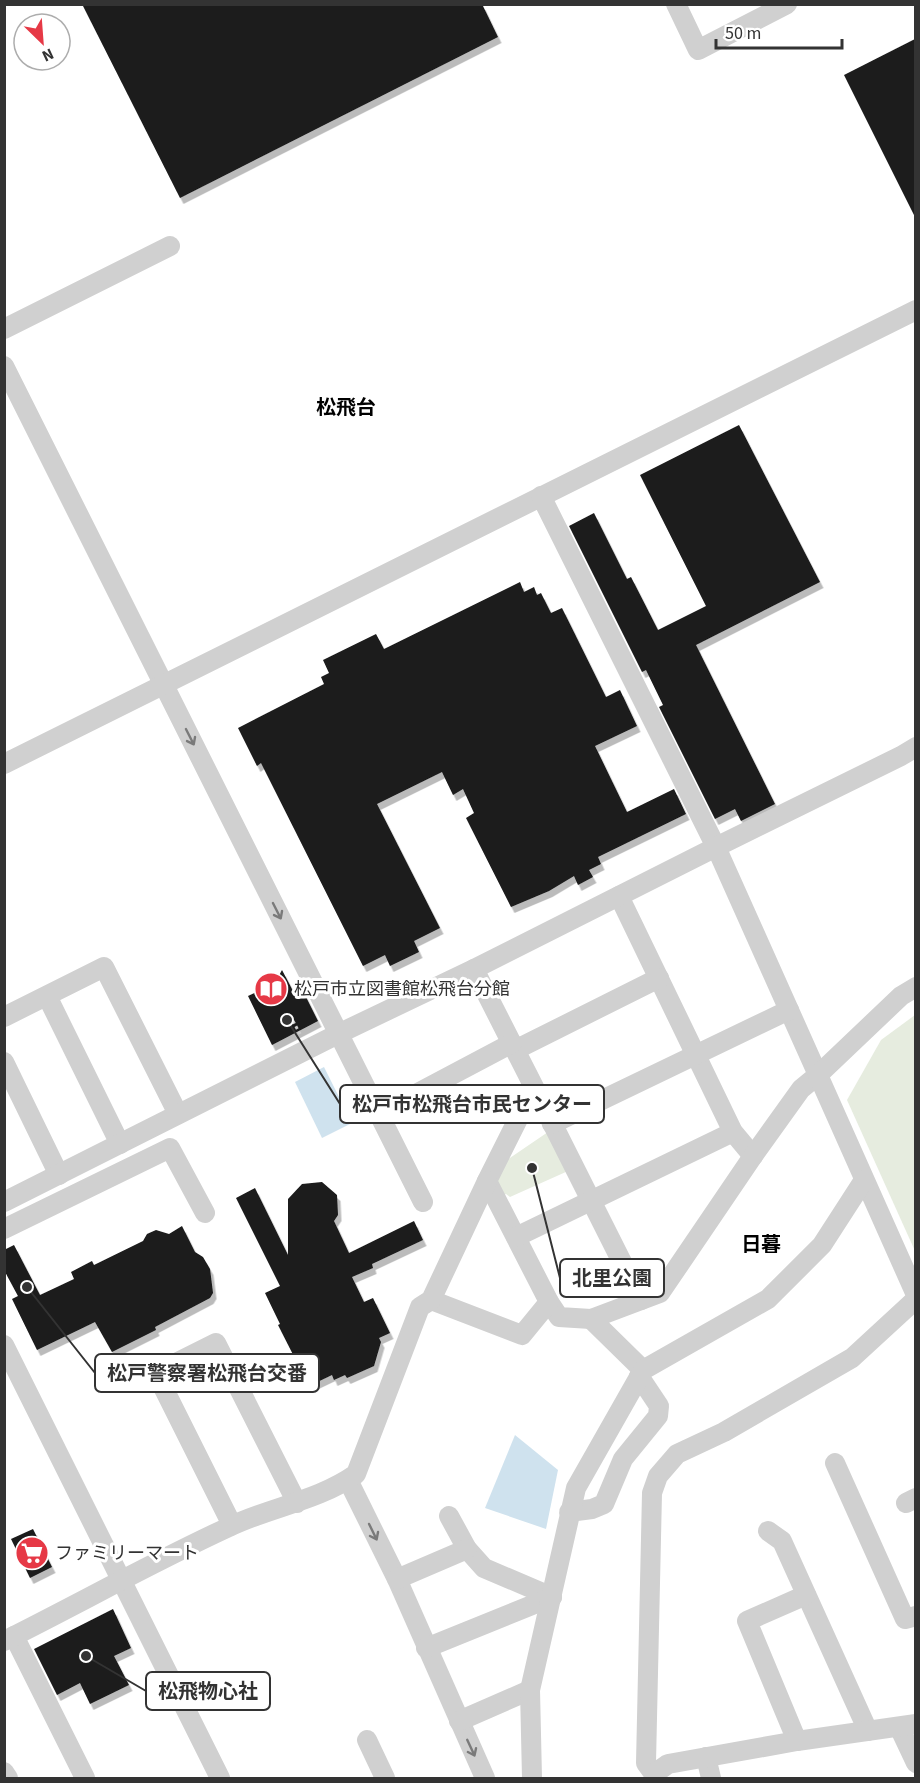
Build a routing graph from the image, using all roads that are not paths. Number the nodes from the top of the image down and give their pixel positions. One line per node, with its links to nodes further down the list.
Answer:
1 (676, 4): 2 (street)
2 (787, 4)
3 (170, 246): 5 (street)
4 (915, 310): 7 (street)
5 (4, 329)
6 (4, 366): 8 (street)
7 (541, 496): 8 (street); 11 (street)
8 (163, 685): 10 (street); 19 (street, one-way to 19)
9 (915, 747): 11 (street)
10 (4, 764)
11 (716, 847): 12 (street); 17 (street)
12 (619, 896): 13 (street); 14 (street)
13 (474, 969): 19 (street); 20 (street)
14 (659, 978): 20 (street); 21 (street)
15 (915, 987): 23 (street)
16 (47, 996): 18 (street); 25 (street); 29 (street)
17 (789, 1010): 21 (street); 23 (street)
18 (4, 1017)
19 (338, 1034): 25 (street); 26 (street)
20 (514, 1047): 24 (street); 26 (street)
21 (696, 1054): 27 (street); 28 (street)
22 (4, 1062): 31 (street)
23 (818, 1075): 30 (street); 32 (street)
24 (536, 1091): 27 (street); 33 (street)
25 (178, 1114): 29 (street)
26 (378, 1114): 36 (street)
27 (552, 1124): 34 (street)
28 (733, 1132): 30 (street); 34 (street)
29 (120, 1144): 31 (street)
30 (753, 1156): 42 (street)
31 (59, 1175): 35 (street)
32 (864, 1180): 40 (street); 46 (street)
33 (487, 1181): 39 (street); 41 (street)
34 (591, 1200): 39 (street); 42 (street)
35 (4, 1202)
36 (423, 1202)
37 (205, 1213): 38 (street)
38 (4, 1229)
39 (516, 1237): 43 (street)
40 (915, 1297): 71 (street)
41 (431, 1300): 43 (street); 48 (street)
42 (641, 1300): 44 (street)
43 (549, 1302): 44 (street)
44 (591, 1318): 46 (street)
45 (4, 1344): 56 (street)
46 (641, 1373): 50 (street); 50 (street)
47 (836, 1463): 59 (street)
48 (348, 1480): 49 (street); 55 (street, one-way to 55)
49 (297, 1503): 52 (street); 52 (street)
50 (569, 1512): 58 (street)
51 (449, 1516): 54 (street)
52 (232, 1525): 56 (street)
53 (768, 1531): 57 (street)
54 (467, 1549): 55 (street); 58 (street)
55 (396, 1579): 61 (street)
56 (120, 1581): 60 (street); 74 (street)
57 (806, 1595): 65 (street); 67 (street)
58 (552, 1597): 61 (street); 62 (street)
59 (915, 1616)
60 (10, 1638): 73 (street)
61 (426, 1648): 63 (street)
62 (531, 1690): 63 (street); 77 (street)
63 (459, 1721): 76 (street, one-way to 76)
64 (907, 1726): 65 (street); 69 (street)
65 (868, 1731): 67 (street)
66 (367, 1740): 75 (street)
67 (797, 1741): 68 (street)
68 (706, 1757): 71 (street); 78 (street)
69 (915, 1763)
70 (4, 1772): 72 (street)
71 (655, 1777)
72 (8, 1779)
73 (85, 1779)
74 (220, 1779)
75 (385, 1779)
76 (485, 1779)
77 (532, 1779)
78 (711, 1779)

